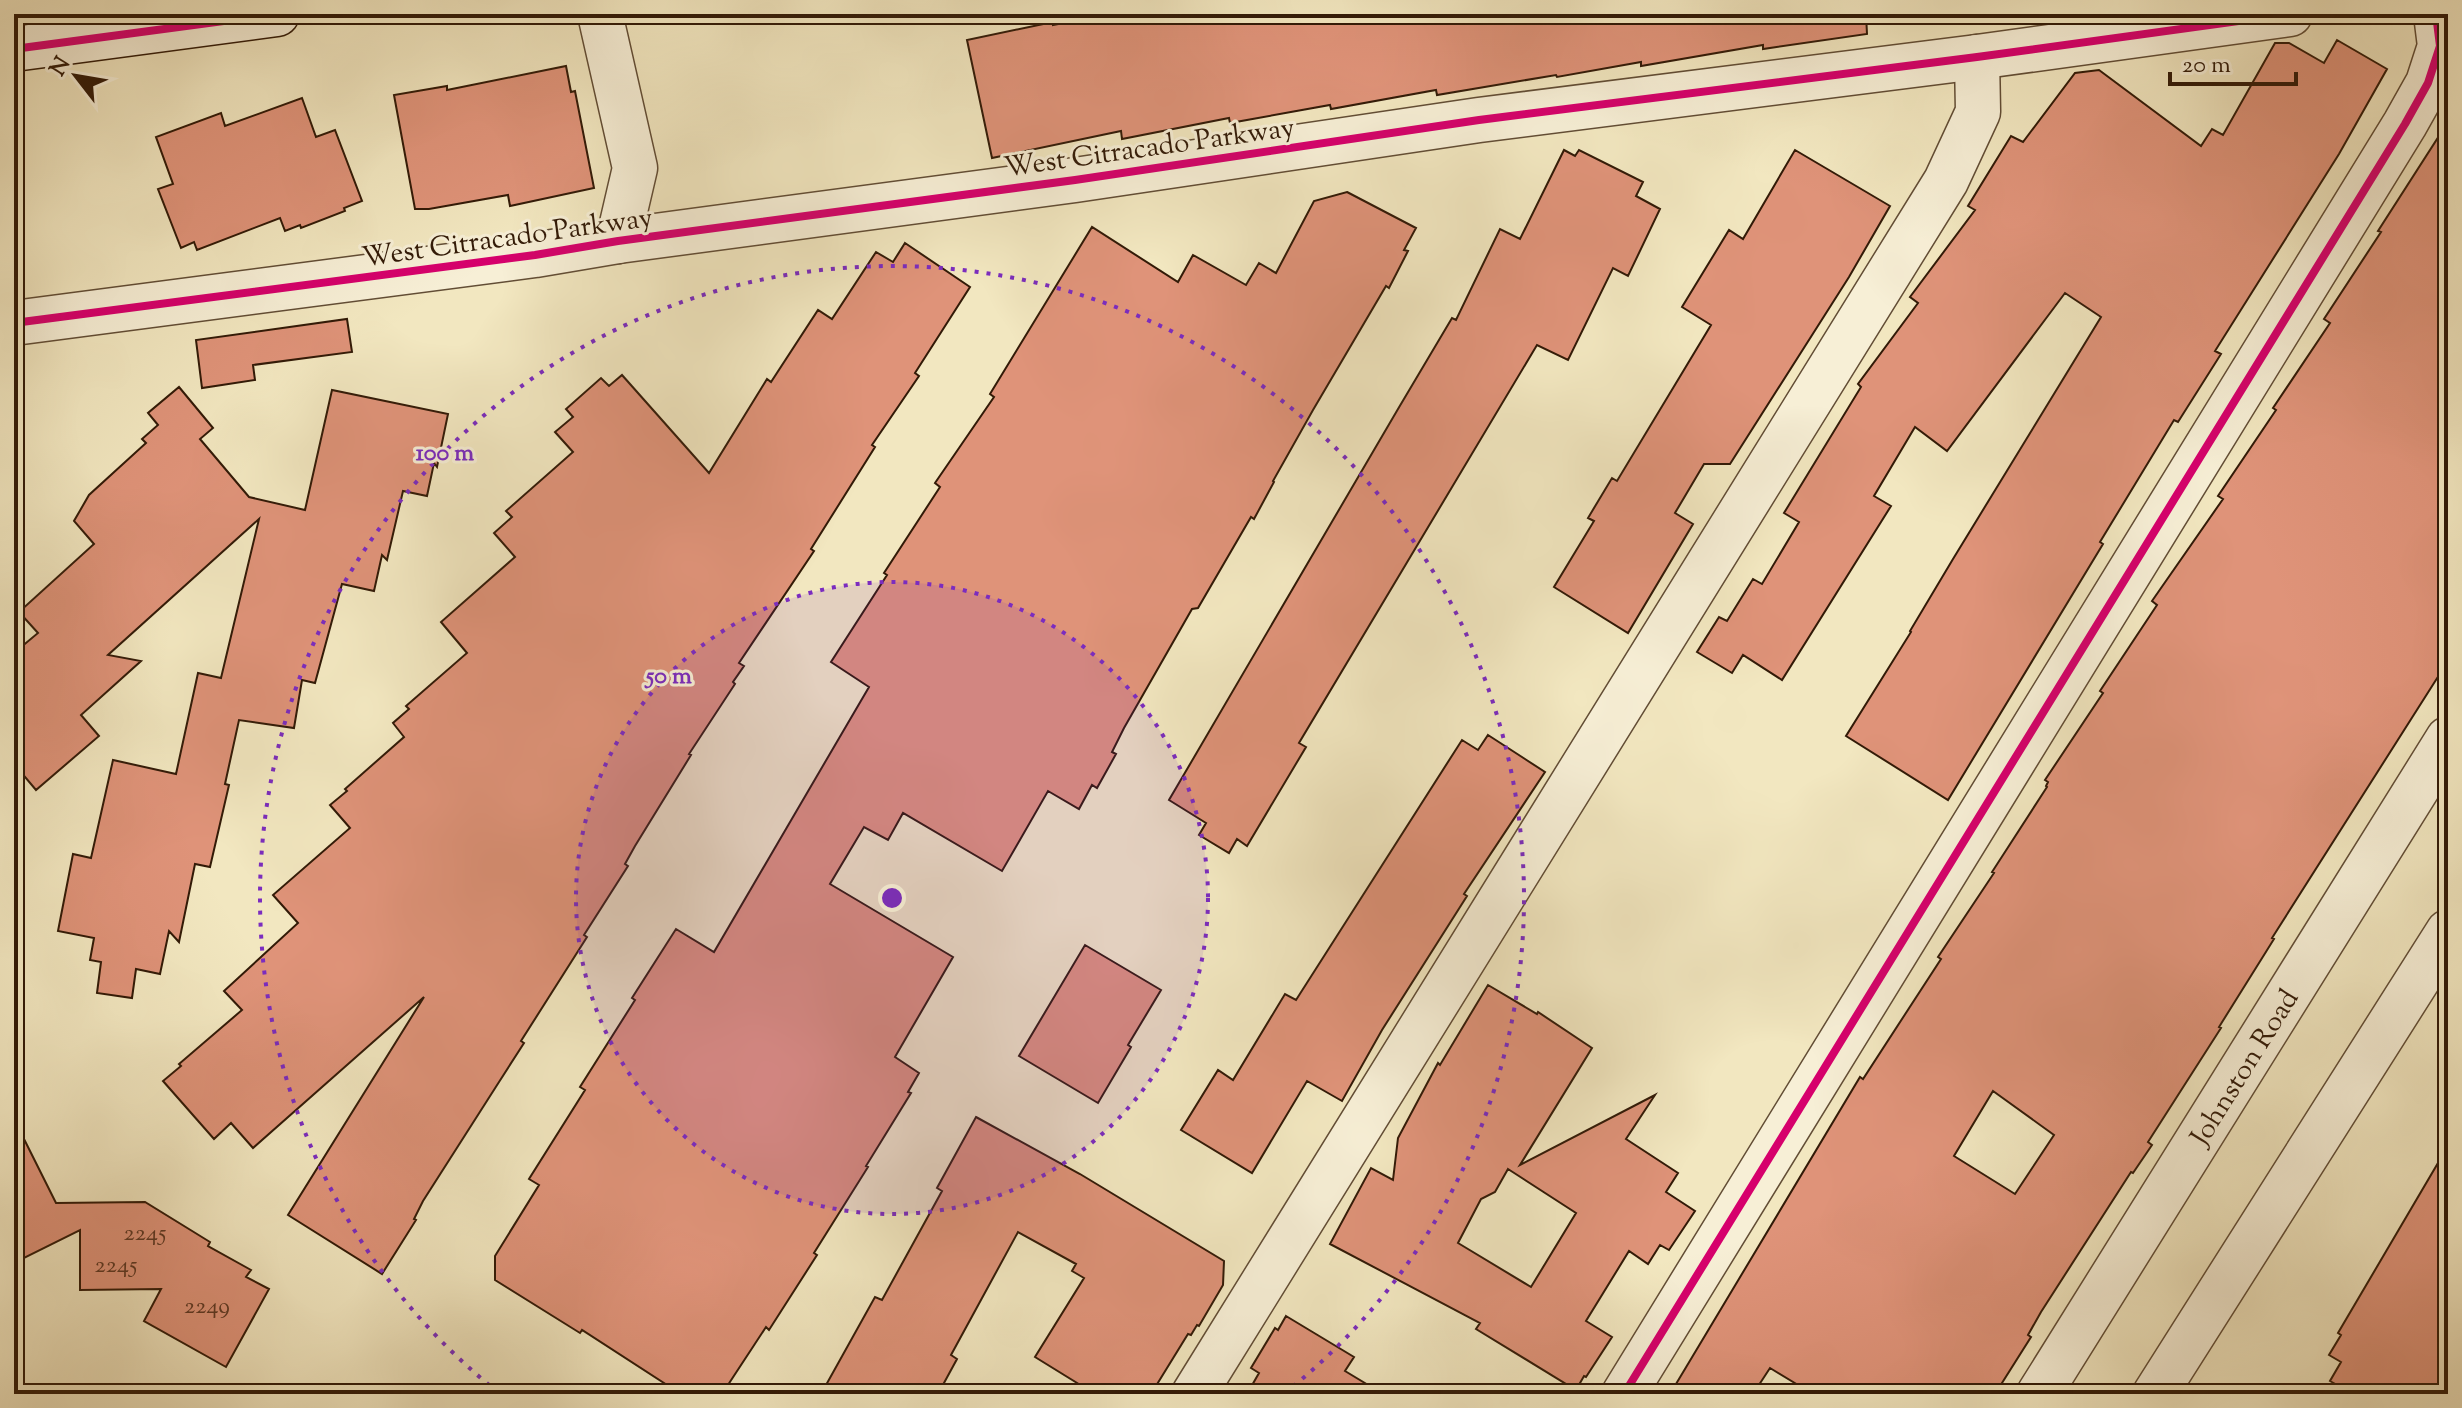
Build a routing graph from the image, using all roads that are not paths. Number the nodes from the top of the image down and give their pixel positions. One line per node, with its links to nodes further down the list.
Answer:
1 (277, 14): 5 (street)
2 (600, 14): 7 (street)
3 (2290, 14): 6 (street, West Citracado Parkway)
4 (2436, 14): 12 (street)
5 (14, 49)
6 (1977, 57): 7 (street, West Citracado Parkway); 11 (street)
7 (618, 241): 8 (street, West Citracado Parkway)
8 (14, 323)
9 (2448, 739): 13 (street, Johnston Road)
10 (2448, 932): 14 (street)
11 (1194, 1394)
12 (1624, 1394)
13 (2039, 1394)
14 (2155, 1394)

